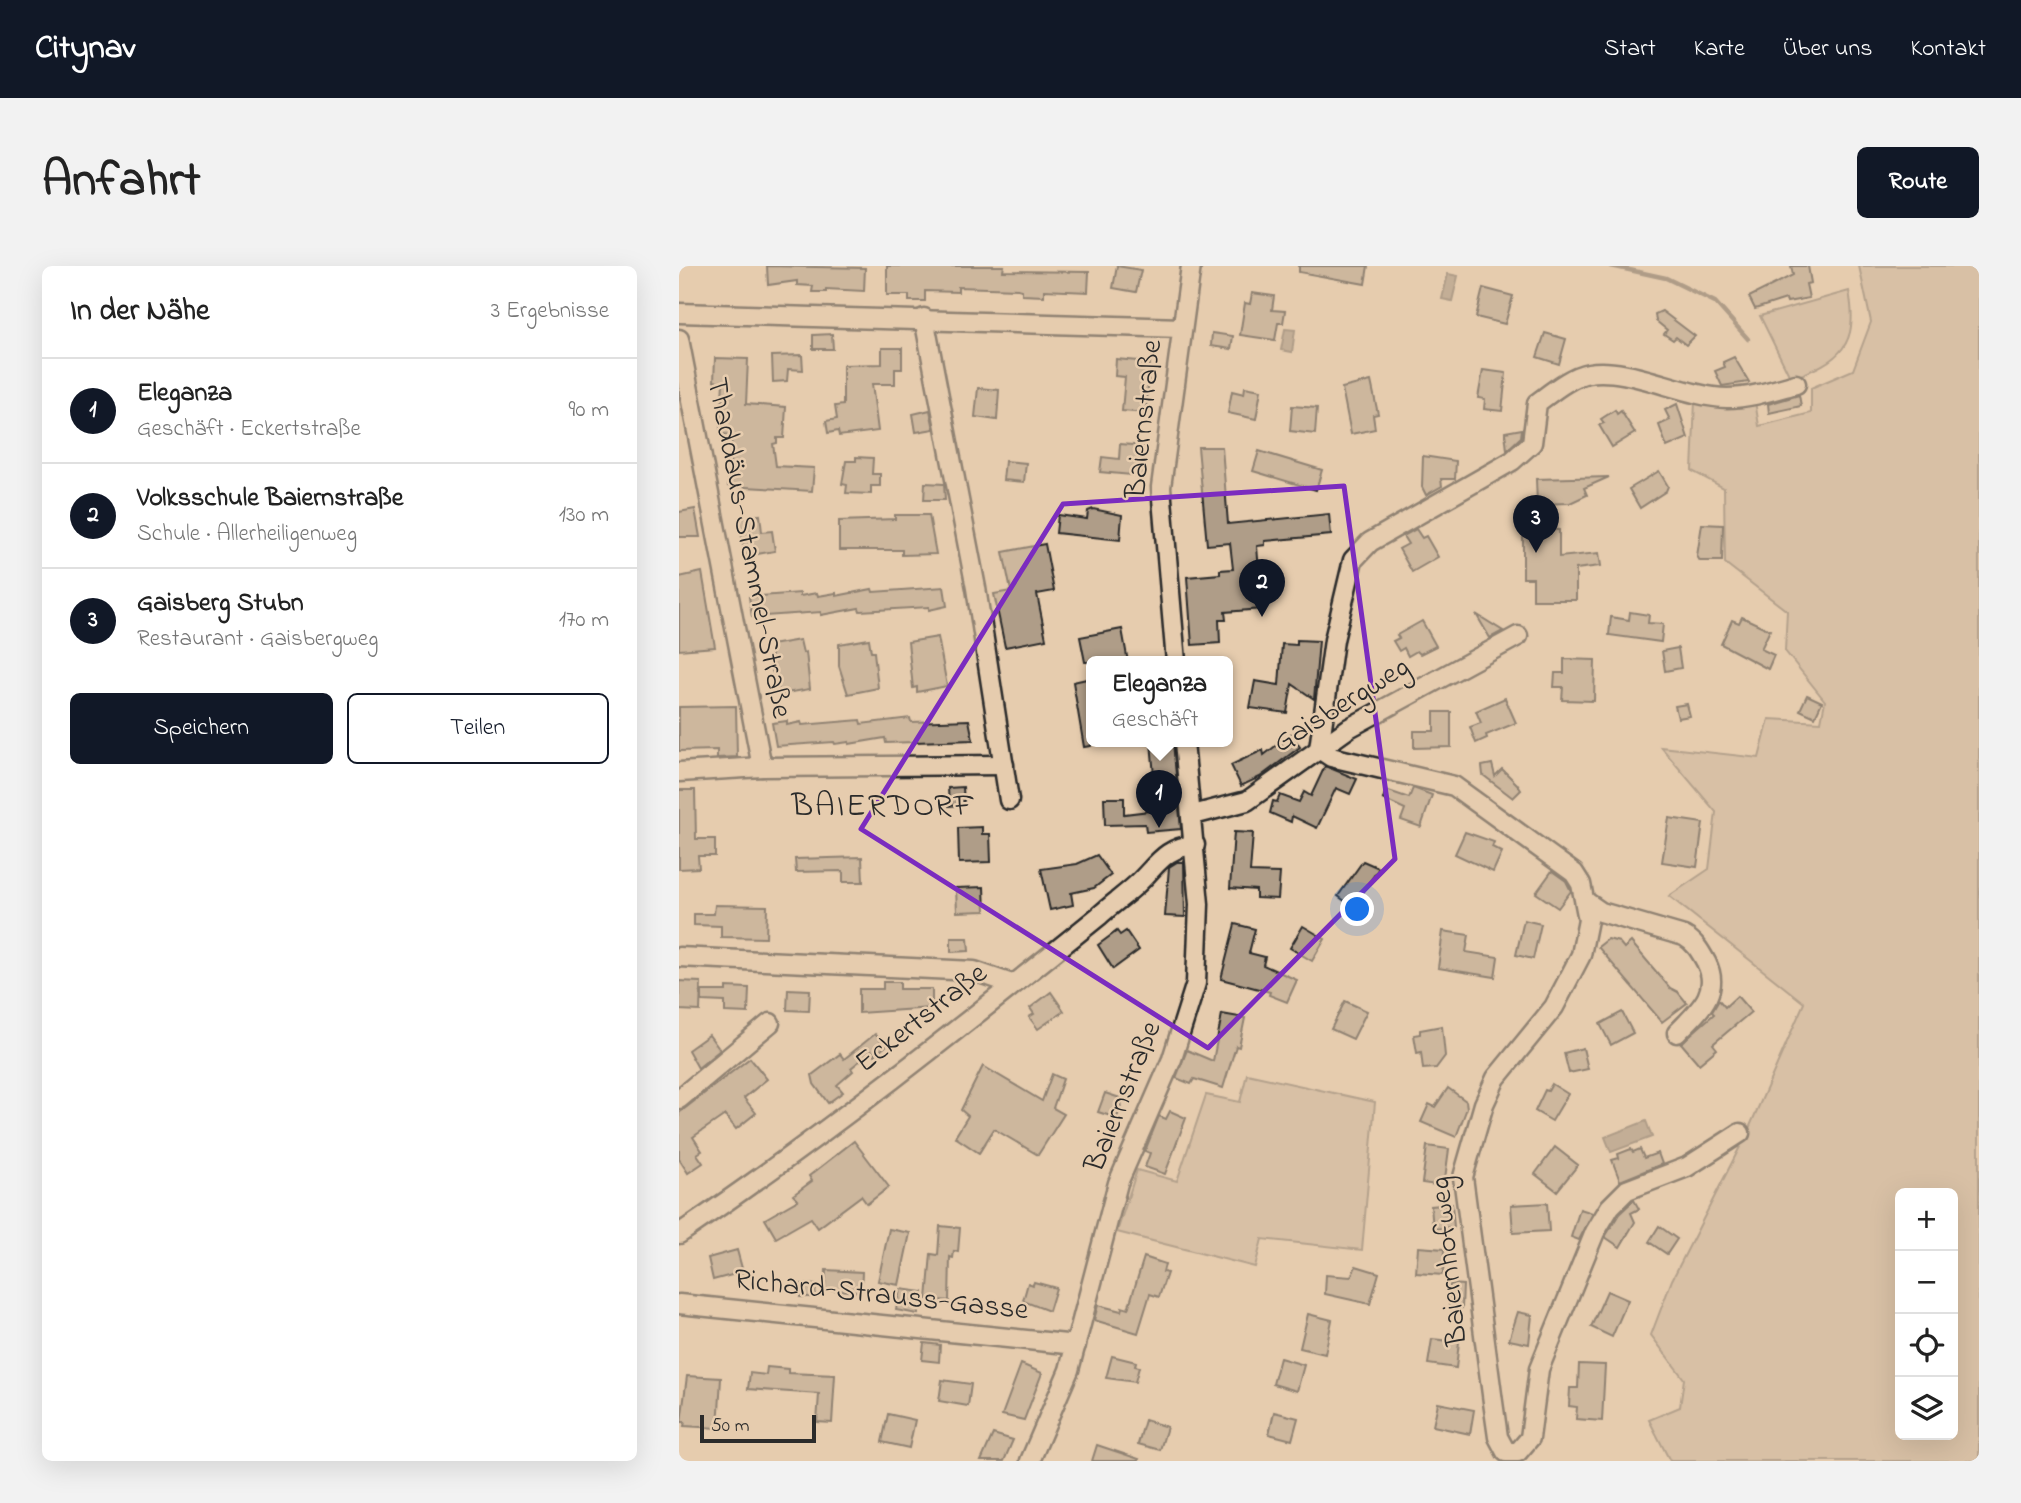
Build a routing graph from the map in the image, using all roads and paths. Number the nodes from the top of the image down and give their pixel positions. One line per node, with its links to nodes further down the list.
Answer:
1 (1191, 266): 4 (street, Baiernstraße)
2 (679, 313): 3 (street)
3 (924, 318): 4 (street); 11 (street)
4 (1182, 328): 8 (street, Baiernstraße)
5 (679, 339): 12 (street, Thaddäus-Stammel-Straße)
6 (1796, 384): 10 (street)
7 (1518, 636): 10 (street, Gaisbergweg)
8 (1175, 656)
9 (1185, 747): 15 (street, Baiernstraße)
10 (1318, 749): 15 (street, Gaisbergweg); 17 (street, Baiernhofweg)
11 (1004, 765): 12 (street); 14 (street)
12 (762, 767): 13 (street)
13 (679, 772)
14 (1009, 800)
15 (1193, 815): 16 (street, Baiernstraße)
16 (1195, 845): 19 (street, Eckertstraße); 26 (street, Baiernstraße)
17 (1585, 901): 21 (street); 23 (street, Baiernhofweg)
18 (679, 957): 19 (street)
19 (1012, 984): 24 (street, Eckertstraße)
20 (770, 1023): 22 (street)
21 (1677, 1033)
22 (679, 1098)
23 (1740, 1133)
24 (679, 1234)
25 (679, 1304): 26 (street, Richard-Strauss-Gasse)
26 (1076, 1345): 27 (street, Baiernstraße)
27 (1030, 1461)

